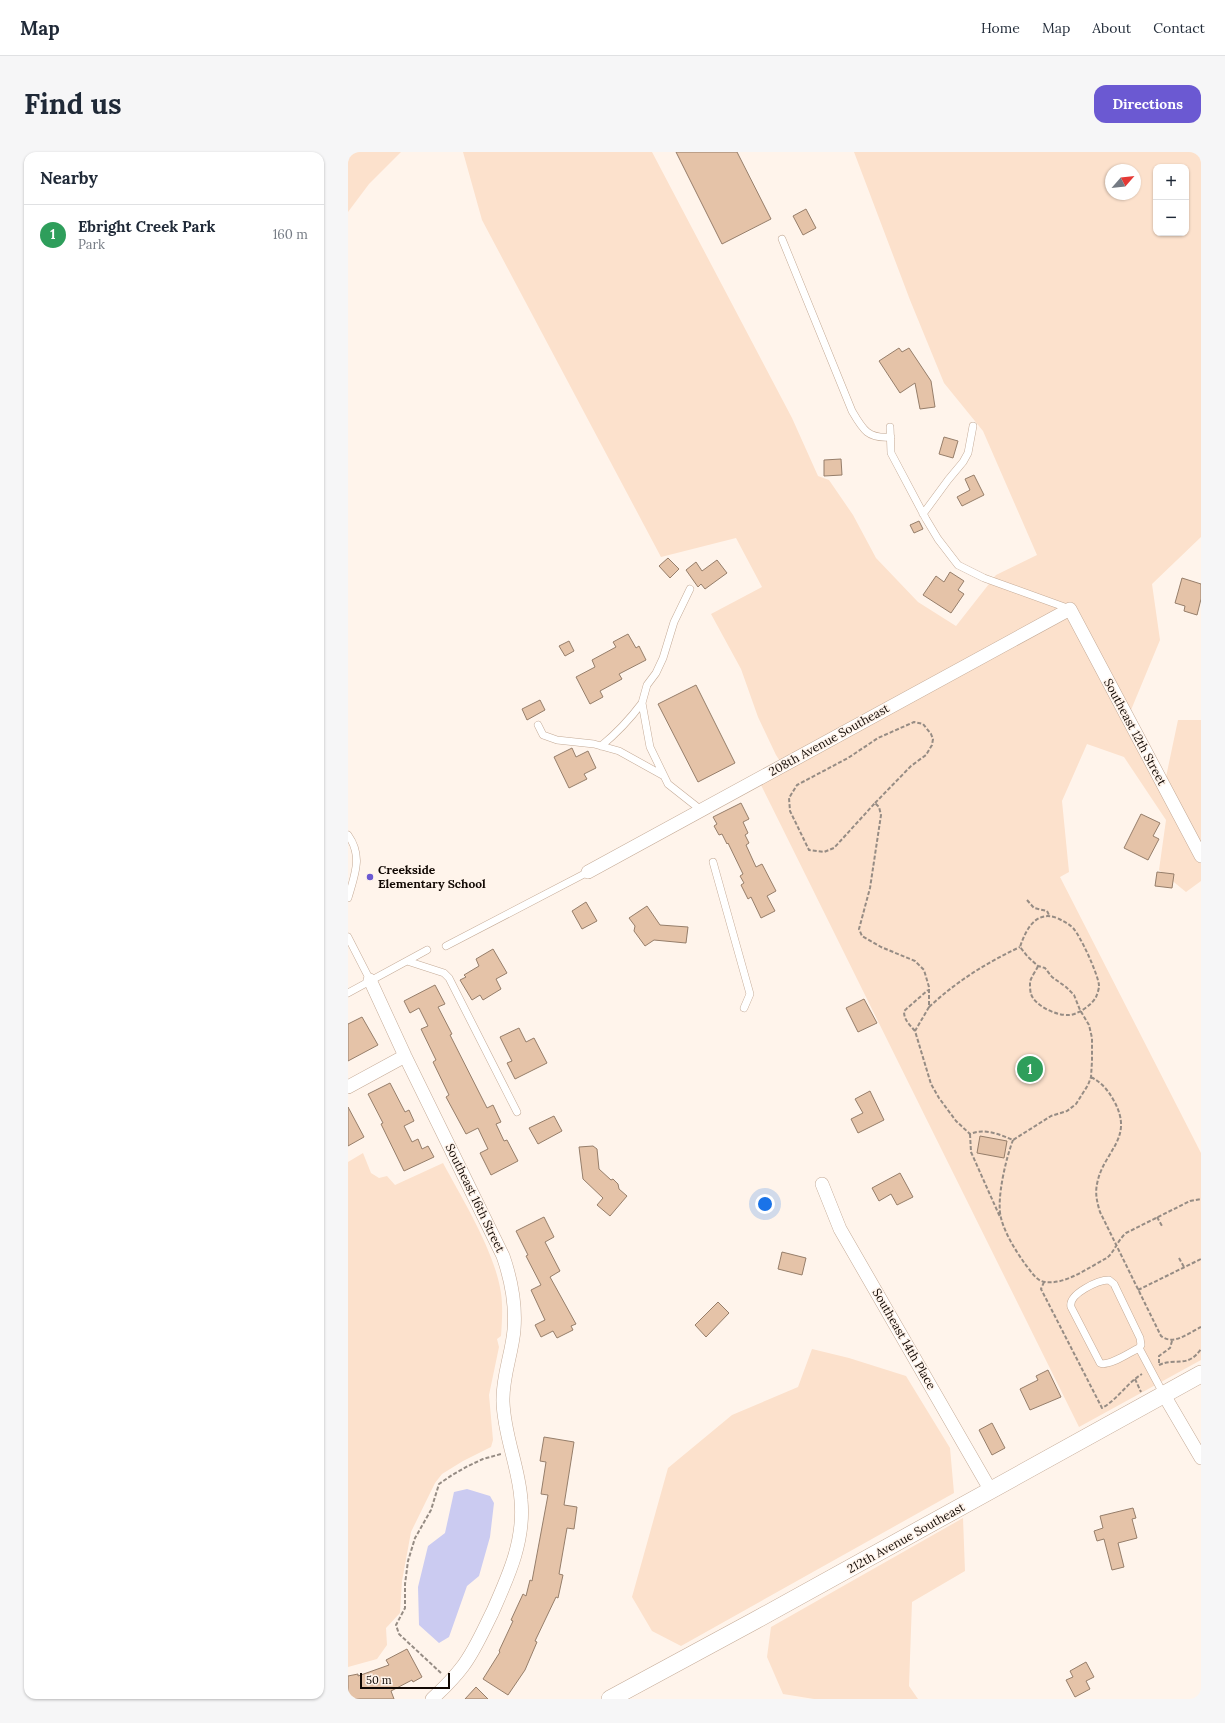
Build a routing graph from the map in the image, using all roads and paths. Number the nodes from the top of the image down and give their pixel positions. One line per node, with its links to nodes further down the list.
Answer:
1 (782, 239): 4 (lane)
2 (972, 426): 5 (lane)
3 (890, 427): 4 (lane)
4 (891, 437): 5 (lane)
5 (924, 514): 7 (lane)
6 (690, 589): 8 (lane)
7 (1070, 608): 13 (street, 208th Avenue Southeast); 15 (street, Southeast 12th Street)
8 (642, 702): 10 (lane); 11 (lane)
9 (538, 725): 10 (lane)
10 (602, 746): 11 (lane)
11 (664, 776): 13 (lane)
12 (875, 803): 12 (path); 29 (path)
13 (701, 810): 17 (street, 208th Avenue Southeast)
14 (348, 835): 18 (lane)
15 (1201, 856)
16 (713, 862): 32 (lane)
17 (588, 872): 22 (lane)
18 (348, 898)
19 (1027, 900): 20 (path)
20 (1049, 915): 23 (path); 33 (path)
21 (348, 937): 24 (lane)
22 (446, 946)
23 (1020, 947): 27 (path); 31 (path)
24 (351, 950): 28 (lane)
25 (427, 950): 26 (lane)
26 (407, 961): 28 (lane); 38 (lane)
27 (1038, 966): 33 (path); 33 (path)
28 (370, 980): 30 (lane); 35 (street, Southeast 16th Street)
29 (929, 990): 31 (path); 34 (path)
30 (348, 993)
31 (929, 1007): 34 (path)
32 (744, 1008)
33 (1080, 1010): 36 (path)
34 (914, 1031): 39 (path)
35 (405, 1056): 37 (street); 61 (street, Southeast 16th Street)
36 (1091, 1077): 40 (path); 46 (path)
37 (348, 1087)
38 (517, 1112)
39 (970, 1134): 40 (path); 44 (path)
40 (1012, 1140): 44 (path)
41 (822, 1184): 63 (street, Southeast 14th Place)
42 (1201, 1199): 43 (path)
43 (1157, 1217): 45 (path); 46 (path)
44 (1001, 1218): 50 (path)
45 (1162, 1226)
46 (1116, 1244): 50 (path); 51 (path)
47 (1179, 1258): 49 (path)
48 (1201, 1259): 49 (path)
49 (1184, 1267): 51 (path)
50 (1044, 1282): 58 (path)
51 (1138, 1290): 53 (path)
52 (1201, 1326): 53 (path)
53 (1172, 1341): 56 (path)
54 (1138, 1348): 54 (lane); 60 (lane)
55 (1201, 1349): 56 (path)
56 (1160, 1364): 57 (path)
57 (1156, 1366)
58 (1144, 1372)
59 (1201, 1374): 60 (street, 212th Avenue Southeast)
60 (1164, 1395): 62 (street); 63 (street, 212th Avenue Southeast)
61 (512, 1451): 64 (street, Southeast 16th Street); 64 (path)
62 (1201, 1458)
63 (991, 1491): 66 (street, 212th Avenue Southeast)
64 (450, 1681): 65 (street, Southeast 16th Street)
65 (432, 1699)
66 (610, 1699)

